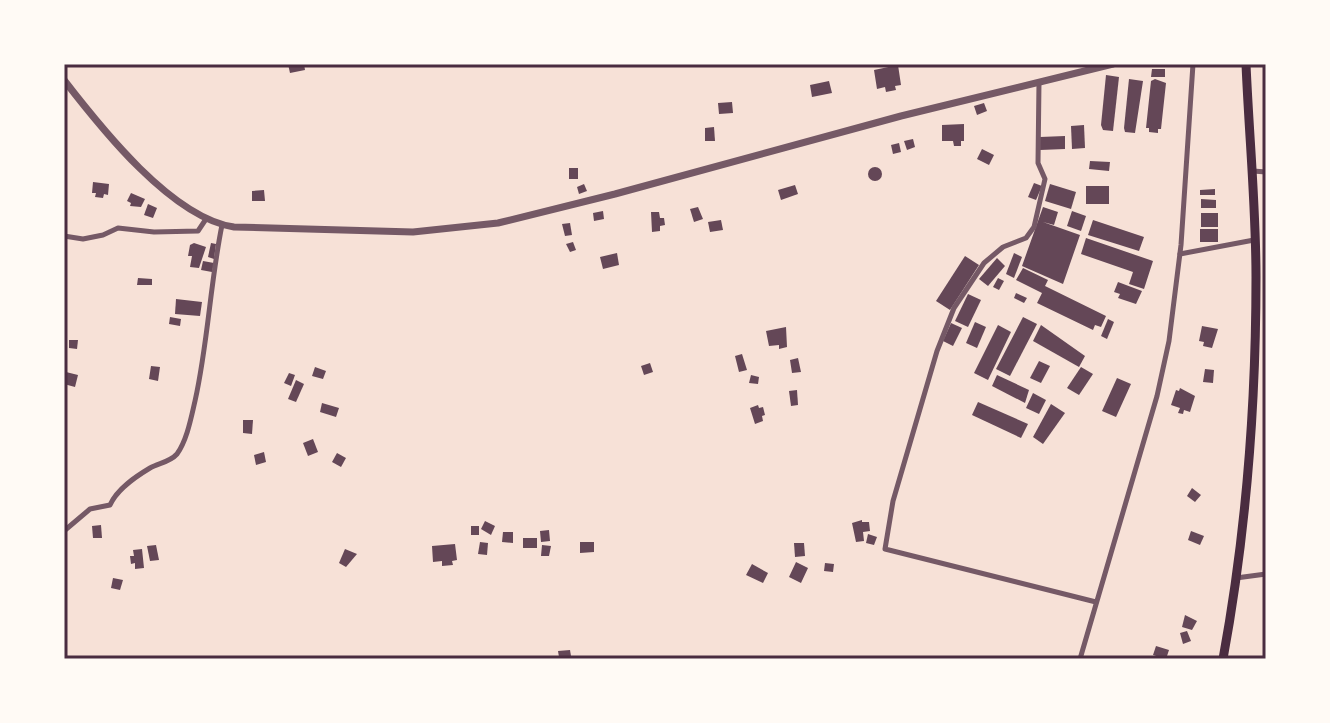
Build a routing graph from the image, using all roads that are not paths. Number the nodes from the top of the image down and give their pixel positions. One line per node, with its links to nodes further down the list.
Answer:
1 (1113, 64): 5 (street)
2 (1193, 64): 12 (street)
3 (1246, 64): 6 (highway)
4 (64, 80): 8 (street)
5 (1039, 81): 9 (street); 16 (street)
6 (1252, 171): 7 (street); 11 (highway)
7 (1266, 172)
8 (206, 219): 9 (street); 10 (street)
9 (222, 225): 13 (street)
10 (64, 236)
11 (1259, 243): 12 (street); 15 (highway)
12 (1180, 254): 16 (street)
13 (64, 531)
14 (1266, 574): 15 (street)
15 (1235, 579): 18 (highway)
16 (1096, 602): 17 (street)
17 (1080, 659)
18 (1223, 659)

